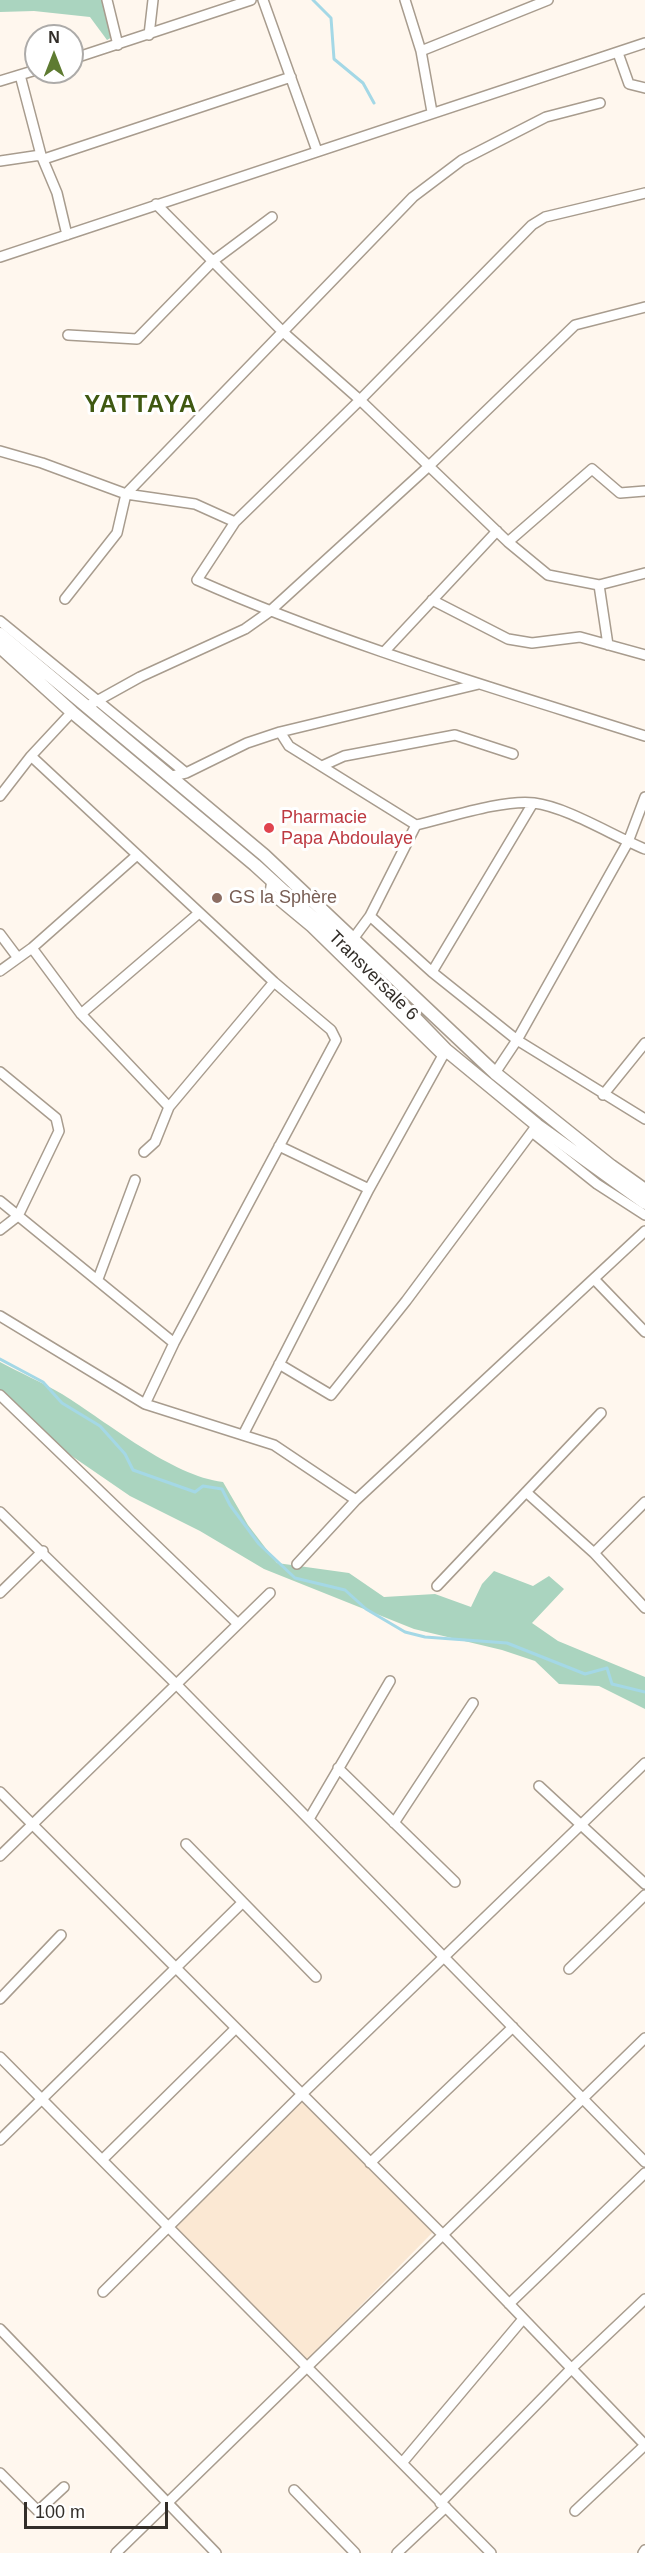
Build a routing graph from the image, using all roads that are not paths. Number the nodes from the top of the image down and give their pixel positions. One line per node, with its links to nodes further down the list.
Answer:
1 (107, 0): 9 (street)
2 (153, 0): 7 (street)
3 (251, 0): 7 (street)
4 (263, 0): 15 (street)
5 (405, 0): 10 (street)
6 (548, 0): 10 (street)
7 (149, 35): 9 (street)
8 (645, 43): 11 (street)
9 (118, 45): 12 (street)
10 (421, 51): 19 (street)
11 (618, 53): 17 (street); 19 (street)
12 (84, 55)
13 (24, 74): 14 (street)
14 (20, 75): 16 (street); 21 (street)
15 (291, 77): 20 (street); 21 (street)
16 (0, 81)
17 (645, 88)
18 (600, 103): 30 (street)
19 (432, 112): 20 (street)
20 (317, 151): 24 (street)
21 (43, 157): 22 (street); 26 (street)
22 (0, 161)
23 (645, 193): 32 (street)
24 (156, 204): 26 (street); 28 (street)
25 (272, 217): 28 (street)
26 (67, 235): 27 (street)
27 (0, 257)
28 (213, 261): 30 (street); 31 (street)
29 (645, 307): 34 (street)
30 (283, 332): 32 (street); 36 (street)
31 (68, 335)
32 (360, 400): 34 (street); 37 (street)
33 (0, 451): 36 (street)
34 (429, 466): 38 (street); 44 (street)
35 (645, 491): 39 (street)
36 (126, 494): 37 (street); 42 (street)
37 (235, 522): 44 (street)
38 (497, 531): 39 (street); 43 (street)
39 (508, 542): 41 (street)
40 (645, 573): 41 (street)
41 (599, 585): 48 (street)
42 (64, 599)
43 (432, 600): 48 (street); 49 (street)
44 (269, 612): 49 (street); 52 (street)
45 (0, 621): 46 (street)
46 (3, 637): 47 (main road, Transversale 6); 54 (main road, Transversale 6)
47 (22, 645): 52 (street); 53 (main road, Transversale 6)
48 (608, 645): 50 (street)
49 (384, 652): 51 (street)
50 (645, 655)
51 (481, 683): 55 (street); 56 (street)
52 (99, 701): 53 (street); 60 (street)
53 (86, 706): 61 (main road, Transversale 6)
54 (72, 712): 58 (street); 81 (main road, Transversale 6)
55 (280, 732): 59 (street); 60 (street)
56 (645, 736)
57 (513, 754): 59 (street)
58 (31, 756): 62 (street); 68 (street)
59 (322, 766): 65 (street)
60 (186, 773): 61 (street)
61 (171, 776): 72 (main road, Transversale 6)
62 (0, 795)
63 (645, 797): 66 (street)
64 (533, 802): 65 (street); 66 (street); 76 (street)
65 (416, 825): 70 (street)
66 (628, 842): 67 (street); 79 (street)
67 (645, 849)
68 (136, 856): 69 (street); 73 (street)
69 (199, 913): 77 (street); 78 (street)
70 (370, 916): 72 (street); 76 (street)
71 (0, 933): 74 (street)
72 (354, 939): 83 (main road, Transversale 6)
73 (32, 948): 74 (street); 78 (street)
74 (18, 958): 75 (street)
75 (0, 971)
76 (432, 972): 79 (street)
77 (274, 982): 85 (street); 88 (street)
78 (81, 1014): 85 (street)
79 (517, 1040): 83 (street); 84 (street)
80 (645, 1043): 84 (street)
81 (445, 1053): 87 (main road, Transversale 6); 91 (street)
82 (0, 1072): 96 (street)
83 (495, 1073): 92 (main road, Transversale 6)
84 (603, 1095): 86 (street)
85 (170, 1107): 89 (street)
86 (645, 1119)
87 (534, 1129): 94 (main road, Transversale 6); 95 (street); 104 (street)
88 (279, 1146): 91 (street); 103 (street)
89 (144, 1152)
90 (135, 1180): 99 (street)
91 (369, 1189): 104 (street)
92 (645, 1190)
93 (0, 1201): 96 (street)
94 (645, 1203)
95 (645, 1215)
96 (18, 1216): 97 (street); 99 (street)
97 (0, 1230)
98 (645, 1231): 100 (street)
99 (98, 1279): 103 (street)
100 (594, 1279): 102 (street); 110 (street)
101 (0, 1316): 106 (street)
102 (645, 1332)
103 (174, 1343): 106 (street)
104 (279, 1364): 108 (street)
105 (0, 1395): 120 (street)
106 (145, 1404): 108 (street)
107 (601, 1413): 109 (street)
108 (243, 1435): 110 (street)
109 (526, 1492): 114 (street); 116 (street)
110 (356, 1500): 115 (street)
111 (645, 1502): 114 (street)
112 (0, 1512): 113 (street)
113 (43, 1551): 117 (street); 122 (street)
114 (594, 1553): 119 (street)
115 (297, 1564)
116 (436, 1586)
117 (0, 1593)
118 (270, 1593): 120 (street)
119 (645, 1608)
120 (238, 1624): 122 (street)
121 (390, 1682): 125 (street)
122 (176, 1684): 128 (street); 129 (street)
123 (472, 1703): 130 (street)
124 (645, 1763): 131 (street)
125 (338, 1768): 128 (street); 130 (street)
126 (539, 1786): 131 (street)
127 (0, 1792): 129 (street)
128 (309, 1819): 139 (street)
129 (32, 1824): 133 (street); 140 (street)
130 (394, 1824): 134 (street)
131 (582, 1826): 135 (street); 139 (street)
132 (186, 1844): 137 (street)
133 (0, 1856)
134 (455, 1882)
135 (645, 1884)
136 (645, 1895): 141 (street)
137 (242, 1903): 140 (street); 142 (street)
138 (61, 1935): 143 (street)
139 (445, 1958): 144 (street); 148 (street)
140 (174, 1968): 145 (street); 150 (street)
141 (568, 1969)
142 (316, 1977)
143 (0, 1999)
144 (513, 2027): 149 (street); 154 (street)
145 (235, 2029): 148 (street); 152 (street)
146 (645, 2037): 149 (street)
147 (0, 2057): 150 (street)
148 (302, 2094): 154 (street); 156 (street)
149 (583, 2098): 153 (street); 157 (street)
150 (42, 2099): 151 (street); 152 (street)
151 (0, 2140)
152 (102, 2160): 156 (street)
153 (645, 2162)
154 (370, 2163): 157 (street)
155 (645, 2173): 160 (street)
156 (170, 2228): 158 (street); 163 (street)
157 (443, 2235): 160 (street); 163 (street)
158 (103, 2292)
159 (645, 2299): 164 (street)
160 (509, 2304): 161 (street)
161 (523, 2319): 164 (street); 166 (street)
162 (0, 2329): 170 (street)
163 (308, 2366): 166 (street); 170 (street)
164 (572, 2368): 165 (street); 171 (street)
165 (645, 2445): 172 (street)
166 (402, 2463): 171 (street)
167 (0, 2473): 168 (street)
168 (64, 2487)
169 (294, 2490): 175 (street)
170 (167, 2504): 173 (street); 174 (street)
171 (443, 2505): 176 (street); 177 (street)
172 (575, 2511)
173 (116, 2553)
174 (216, 2553)
175 (355, 2553)
176 (397, 2553)
177 (491, 2553)

